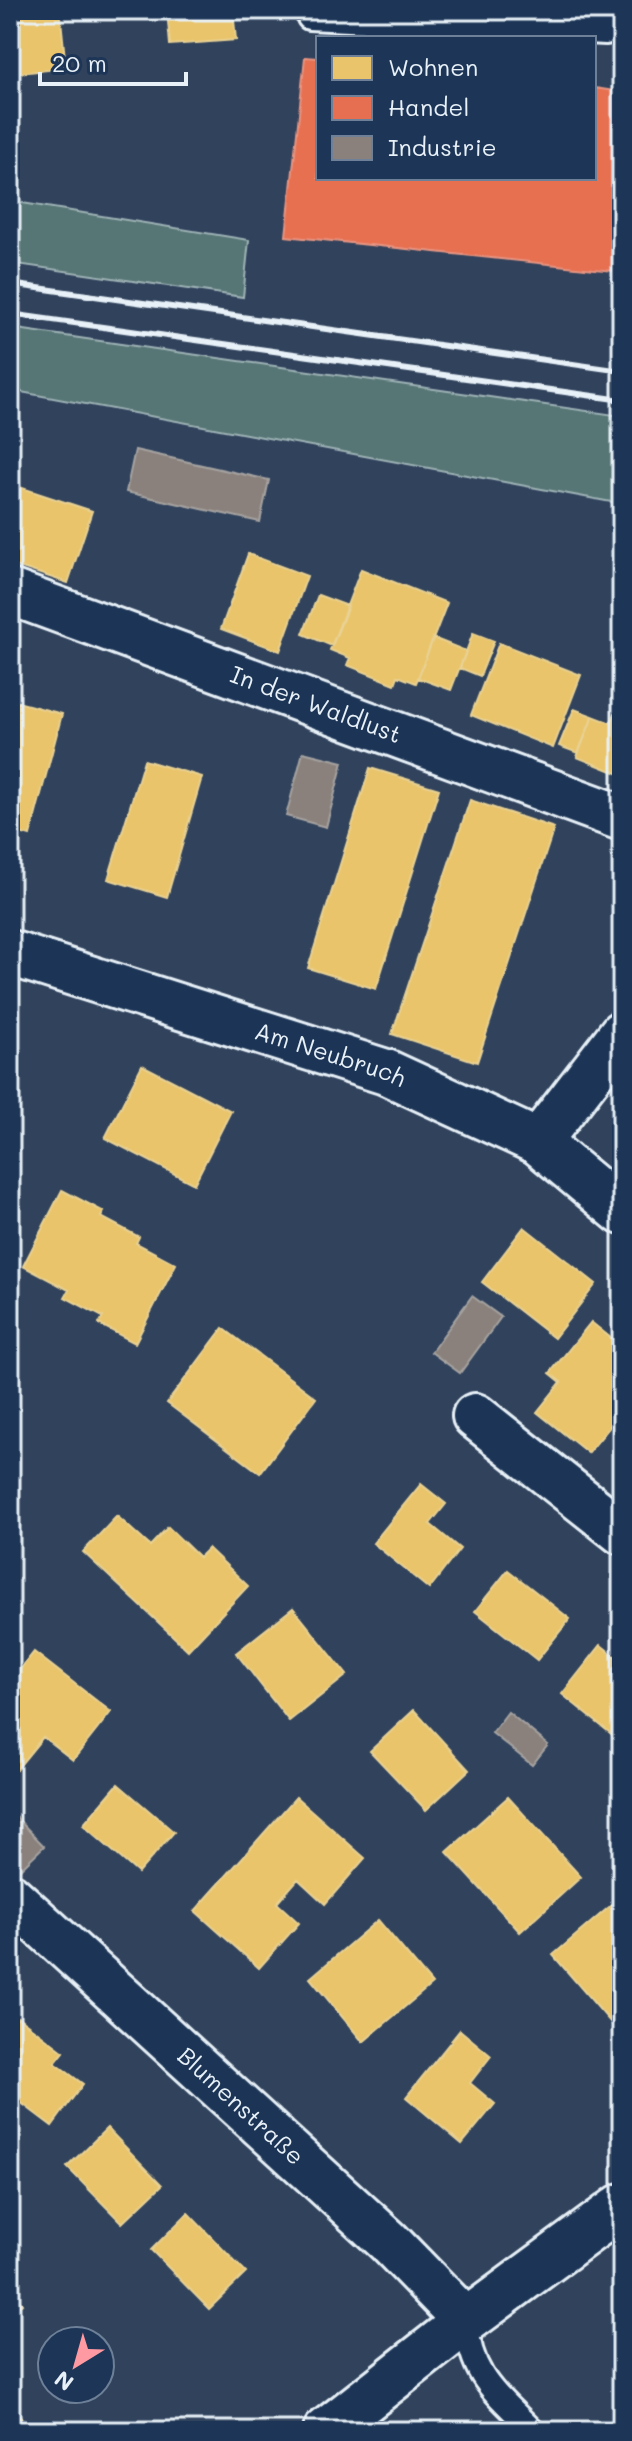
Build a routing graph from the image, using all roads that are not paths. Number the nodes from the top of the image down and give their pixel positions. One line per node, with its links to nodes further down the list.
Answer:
1 (308, 10): 2 (lane)
2 (608, 10)
3 (10, 592): 4 (street, In der Waldlust)
4 (622, 818)
5 (10, 953): 7 (street, Am Neubruch)
6 (622, 1033): 7 (street)
7 (538, 1142): 8 (street, Am Neubruch)
8 (622, 1212)
9 (475, 1416): 10 (street)
10 (622, 1532)
11 (10, 1896): 13 (street, Blumenstraße)
12 (622, 2206): 13 (street)
13 (466, 2321): 14 (street); 15 (lane)
14 (326, 2431)
15 (533, 2431)

